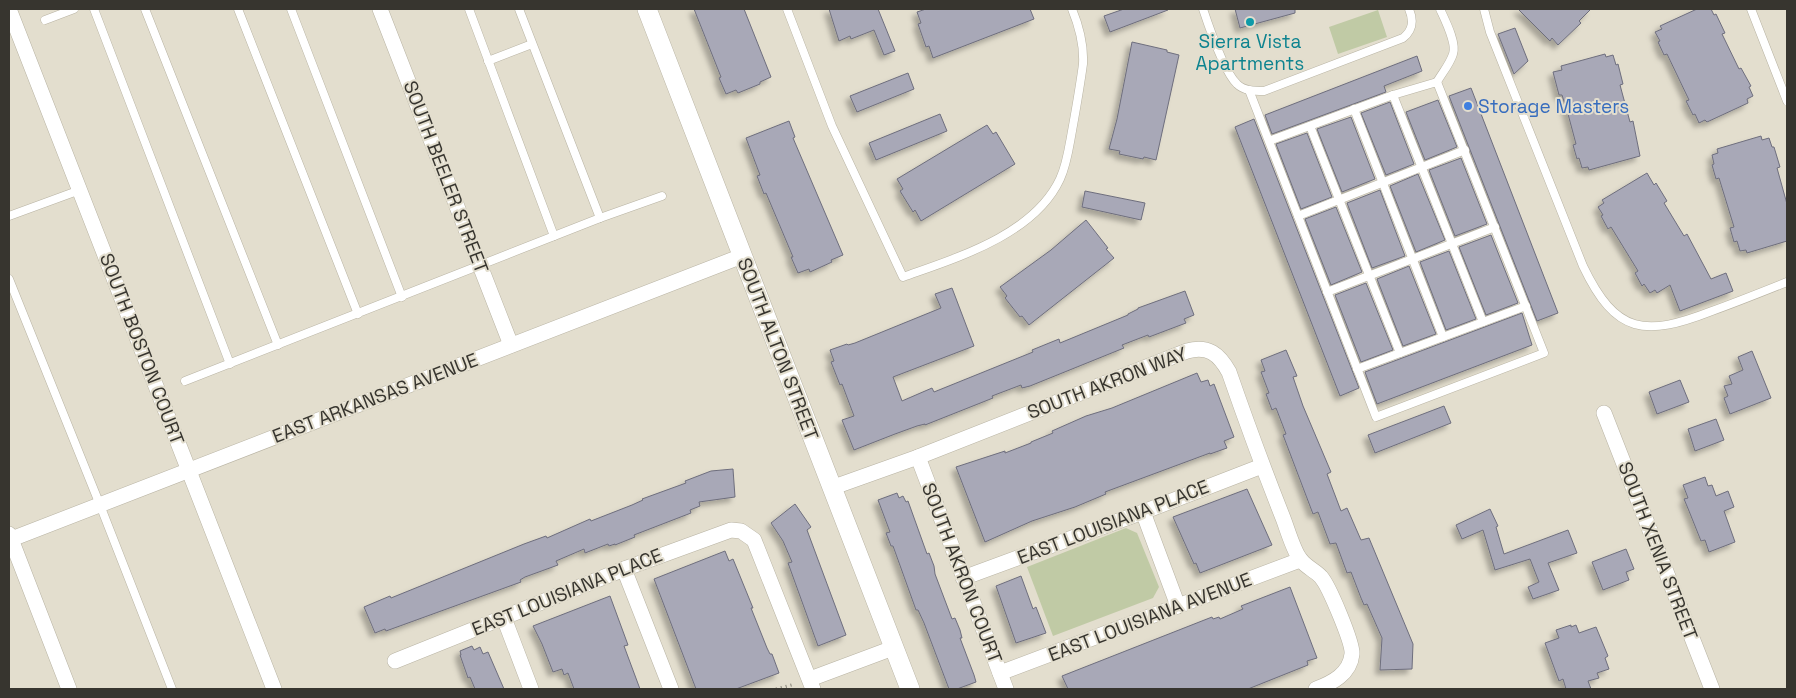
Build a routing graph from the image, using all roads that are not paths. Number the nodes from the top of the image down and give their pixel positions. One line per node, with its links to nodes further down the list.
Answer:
1 (9, 9): 31 (street, SOUTH BOSTON COURT)
2 (74, 9): 18 (lane)
3 (94, 9): 55 (lane)
4 (144, 9): 52 (lane)
5 (238, 9): 49 (lane)
6 (291, 9): 47 (lane)
7 (380, 9): 42 (street, SOUTH BEELER STREET)
8 (468, 9): 20 (lane)
9 (519, 9): 19 (lane)
10 (648, 9): 40 (street, SOUTH ALTON STREET)
11 (787, 9): 12 (lane)
12 (1072, 9)
13 (1203, 9): 22 (lane)
14 (1409, 9): 22 (lane)
15 (1440, 9): 21 (lane)
16 (1484, 9): 45 (lane)
17 (1751, 9): 24 (lane)
18 (45, 20)
19 (532, 44): 20 (lane); 36 (lane)
20 (488, 61): 38 (lane)
21 (1437, 82): 23 (lane); 28 (lane)
22 (1249, 90): 27 (lane)
23 (1393, 95): 25 (lane); 29 (lane)
24 (1787, 101)
25 (1354, 109): 26 (lane); 30 (lane)
26 (1310, 126): 27 (lane); 33 (lane)
27 (1269, 141): 35 (lane)
28 (1465, 150): 29 (lane); 37 (lane)
29 (1422, 167): 30 (lane); 39 (lane)
30 (1382, 182): 33 (lane); 41 (lane)
31 (80, 190): 34 (lane); 61 (street, SOUTH BOSTON COURT)
32 (662, 196): 36 (lane)
33 (1339, 200): 35 (lane); 43 (lane)
34 (9, 216)
35 (1298, 216): 46 (lane)
36 (600, 218): 38 (lane)
37 (1495, 227): 39 (lane); 48 (lane)
38 (554, 236): 42 (lane)
39 (1452, 244): 41 (lane); 50 (lane)
40 (742, 256): 53 (street, EAST ARKANSAS AVENUE); 62 (street, SOUTH ALTON STREET)
41 (1412, 259): 43 (lane); 51 (lane)
42 (480, 266): 47 (lane); 53 (street, SOUTH BEELER STREET)
43 (1370, 276): 46 (lane); 54 (lane)
44 (9, 279): 63 (lane)
45 (1787, 282)
46 (1327, 292): 56 (lane)
47 (402, 297): 49 (lane)
48 (1526, 306): 50 (lane); 56 (lane)
49 (358, 314): 52 (lane)
50 (1483, 322): 51 (lane)
51 (1443, 337): 54 (lane)
52 (278, 345): 55 (lane)
53 (511, 345): 61 (street, EAST ARKANSAS AVENUE)
54 (1400, 352): 56 (lane)
55 (230, 364): 57 (lane)
56 (1357, 369)
57 (185, 381)
58 (1604, 413): 83 (street, SOUTH XENIA STREET)
59 (918, 457): 60 (street, SOUTH AKRON WAY); 62 (street, SOUTH AKRON WAY); 68 (street, SOUTH AKRON COURT)
60 (1262, 466): 64 (street, EAST LOUISIANA PLACE); 66 (street, SOUTH AKRON WAY)
61 (189, 470): 63 (street, EAST ARKANSAS AVENUE); 77 (street, SOUTH BOSTON COURT)
62 (832, 488): 71 (street, SOUTH ALTON STREET)
63 (100, 505): 65 (street, EAST ARKANSAS AVENUE); 76 (lane)
64 (1143, 512): 68 (street, EAST LOUISIANA PLACE); 69 (street)
65 (10, 538): 75 (street)
66 (1300, 560): 69 (street, EAST LOUISIANA AVENUE); 82 (street)
67 (624, 569): 70 (street, EAST LOUISIANA PLACE); 74 (street, EAST LOUISIANA PLACE); 79 (street)
68 (964, 578): 73 (street, SOUTH AKRON COURT)
69 (1178, 606): 73 (street, EAST LOUISIANA AVENUE)
70 (504, 618): 72 (street, EAST LOUISIANA PLACE); 78 (street)
71 (893, 648): 74 (street); 80 (street, SOUTH ALTON STREET)
72 (396, 661)
73 (1000, 673): 81 (street, SOUTH AKRON COURT)
74 (811, 684)
75 (69, 689)
76 (172, 689)
77 (274, 689)
78 (531, 689)
79 (670, 689)
80 (910, 689)
81 (1006, 689)
82 (1316, 689)
83 (1712, 689)

